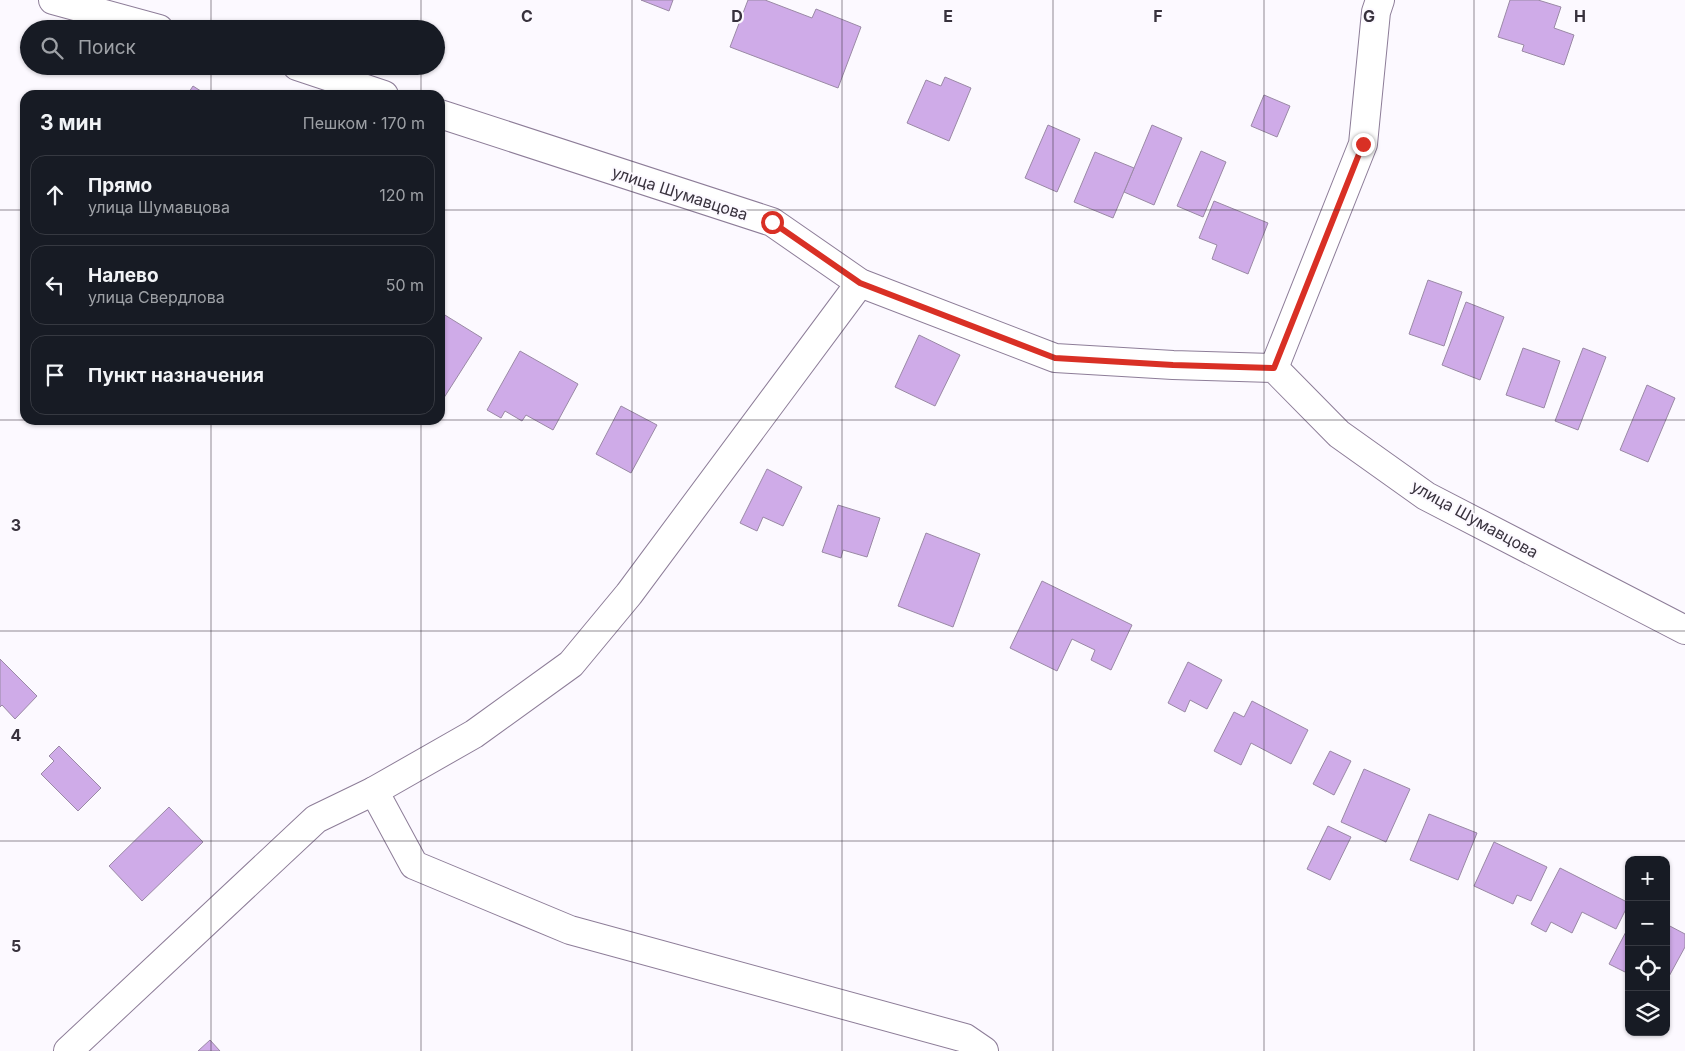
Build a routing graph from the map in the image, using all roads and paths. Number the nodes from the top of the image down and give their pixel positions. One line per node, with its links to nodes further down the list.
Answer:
1 (53, 0): 3 (street)
2 (1380, 0): 8 (street)
3 (126, 20)
4 (324, 75): 5 (street)
5 (369, 90)
6 (445, 116): 7 (street, улица Шумавцова)
7 (860, 283): 8 (street, улица Шумавцова); 10 (street)
8 (1274, 368): 9 (street, улица Шумавцова)
9 (1685, 630)
10 (374, 791): 11 (street); 12 (street)
11 (68, 1051)
12 (984, 1051)

